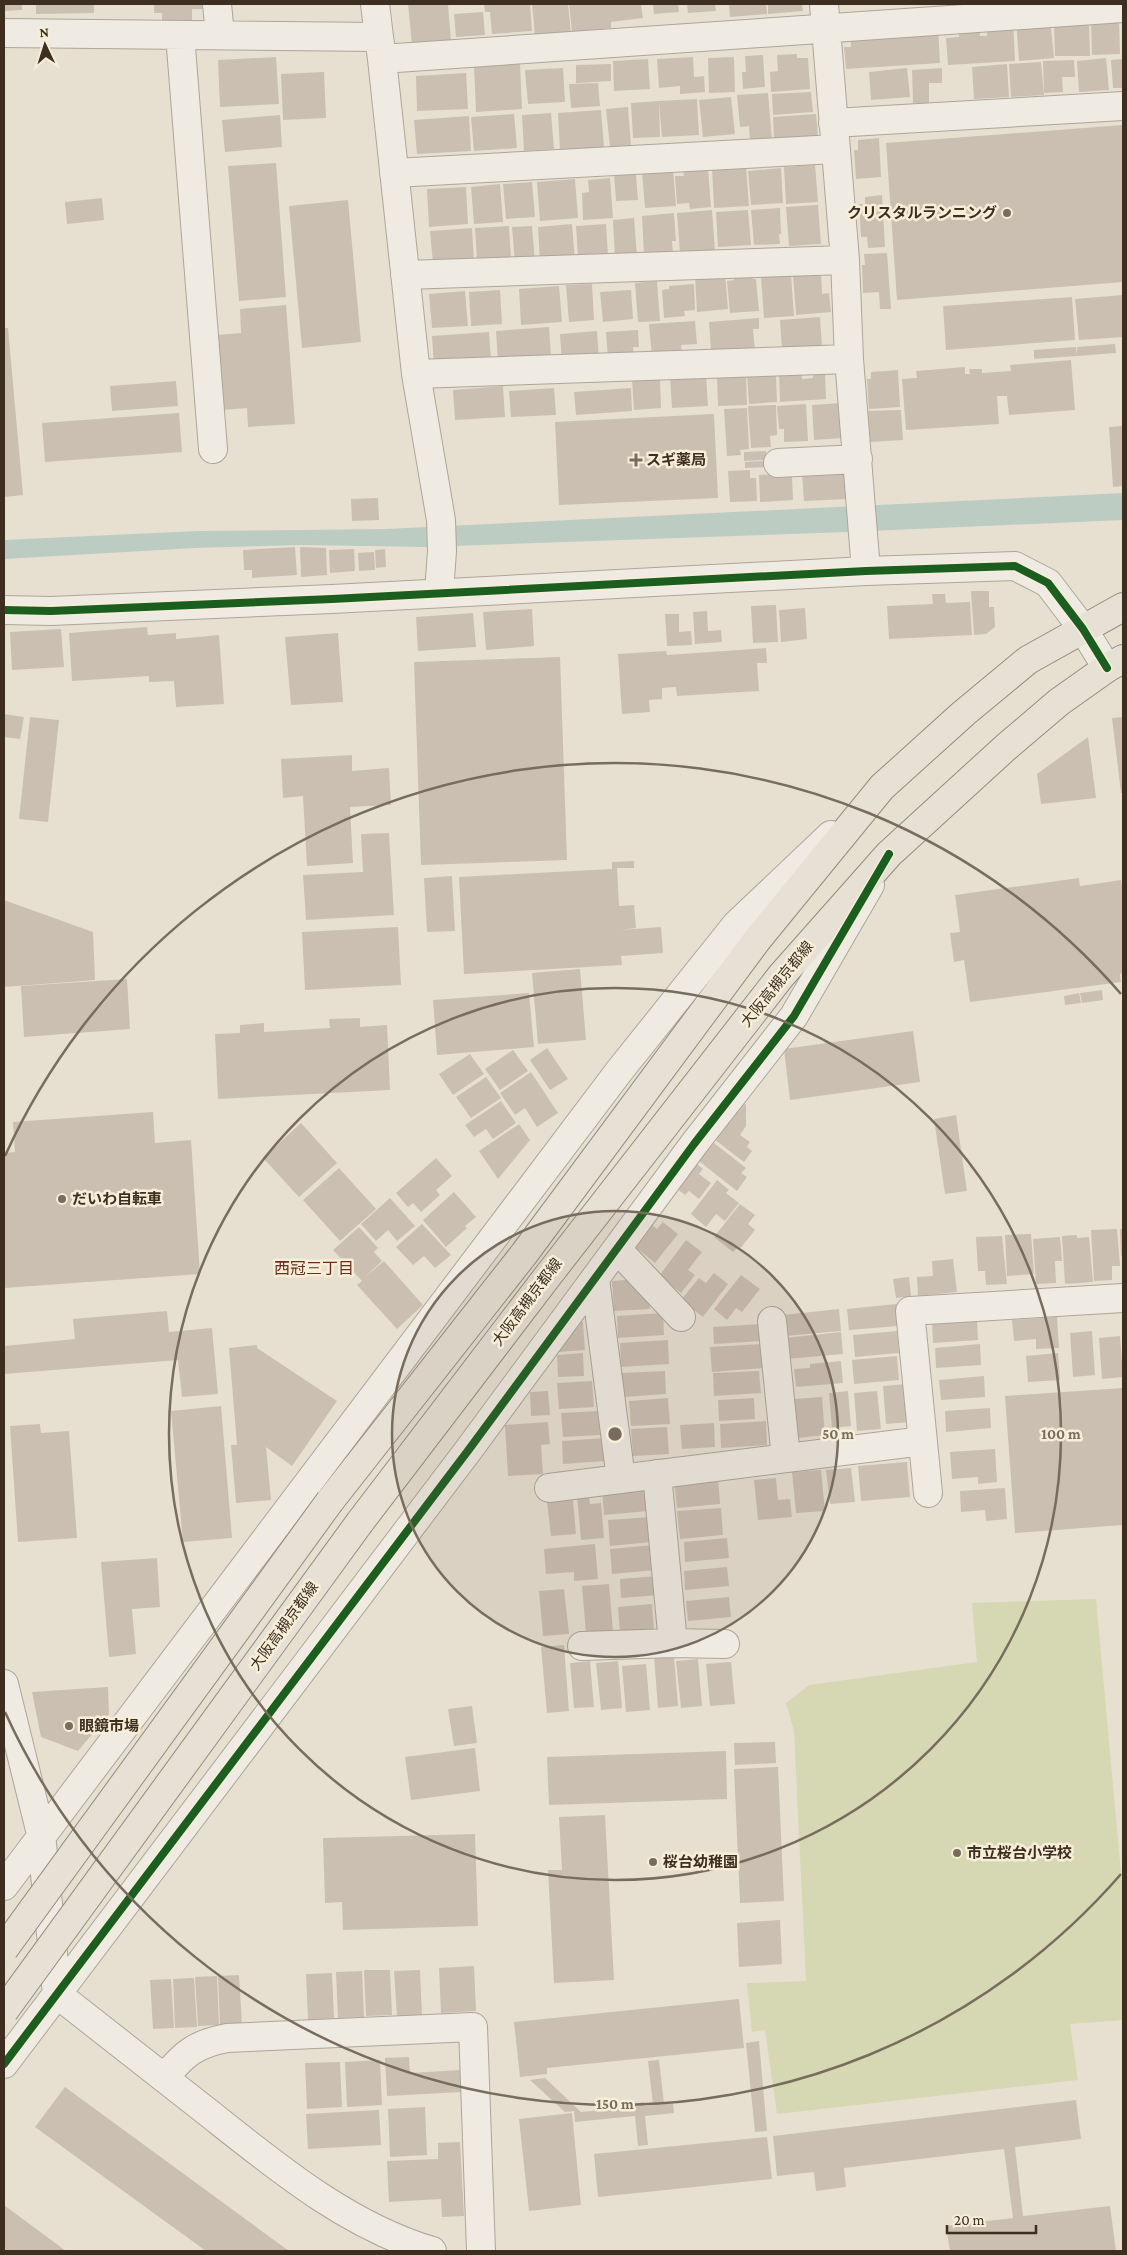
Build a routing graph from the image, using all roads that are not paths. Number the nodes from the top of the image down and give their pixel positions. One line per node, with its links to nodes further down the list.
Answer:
1 (217, 4): 7 (street)
2 (375, 4): 8 (street)
3 (1123, 8): 4 (street)
4 (825, 16): 8 (street); 10 (street)
5 (4, 33): 6 (street)
6 (180, 35): 7 (street); 16 (street)
7 (220, 35): 8 (street)
8 (380, 48): 11 (street)
9 (1123, 106): 10 (street)
10 (834, 136): 11 (street); 12 (street)
11 (394, 173): 13 (street)
12 (845, 260): 13 (street); 14 (street)
13 (405, 275): 15 (street)
14 (849, 358): 15 (street); 17 (street)
15 (416, 374): 20 (street)
16 (213, 449)
17 (858, 459): 18 (street); 19 (street)
18 (778, 463)
19 (866, 571): 20 (street); 23 (street)
20 (439, 593): 22 (street)
21 (1123, 606): 23 (main road, 大阪高槻京都線)
22 (4, 610)
23 (1082, 629): 24 (street); 25 (main road, 大阪高槻京都線)
24 (1115, 664): 26 (main road, 大阪高槻京都線)
25 (882, 787): 42 (street); 44 (main road, 大阪高槻京都線, bridge)
26 (889, 854): 27 (street); 46 (main road, 大阪高槻京都線, bridge)
27 (617, 1249): 28 (street); 30 (street)
28 (595, 1279): 35 (street); 45 (street)
29 (1123, 1298): 32 (street)
30 (681, 1317)
31 (772, 1321): 33 (street)
32 (923, 1441): 33 (street); 37 (street)
33 (786, 1458): 34 (street)
34 (657, 1474): 35 (street); 38 (street)
35 (621, 1479): 36 (street)
36 (549, 1488)
37 (928, 1493)
38 (673, 1643): 39 (street); 40 (street)
39 (725, 1644)
40 (582, 1646)
41 (4, 1684): 42 (street)
42 (41, 1834): 43 (street); 45 (street)
43 (4, 1886)
44 (4, 1949)
45 (57, 1994): 47 (street); 48 (street)
46 (4, 2011)
47 (4, 2064)
48 (164, 2078): 49 (street); 51 (street)
49 (395, 2246): 50 (street)
50 (432, 2251)
51 (481, 2251)

